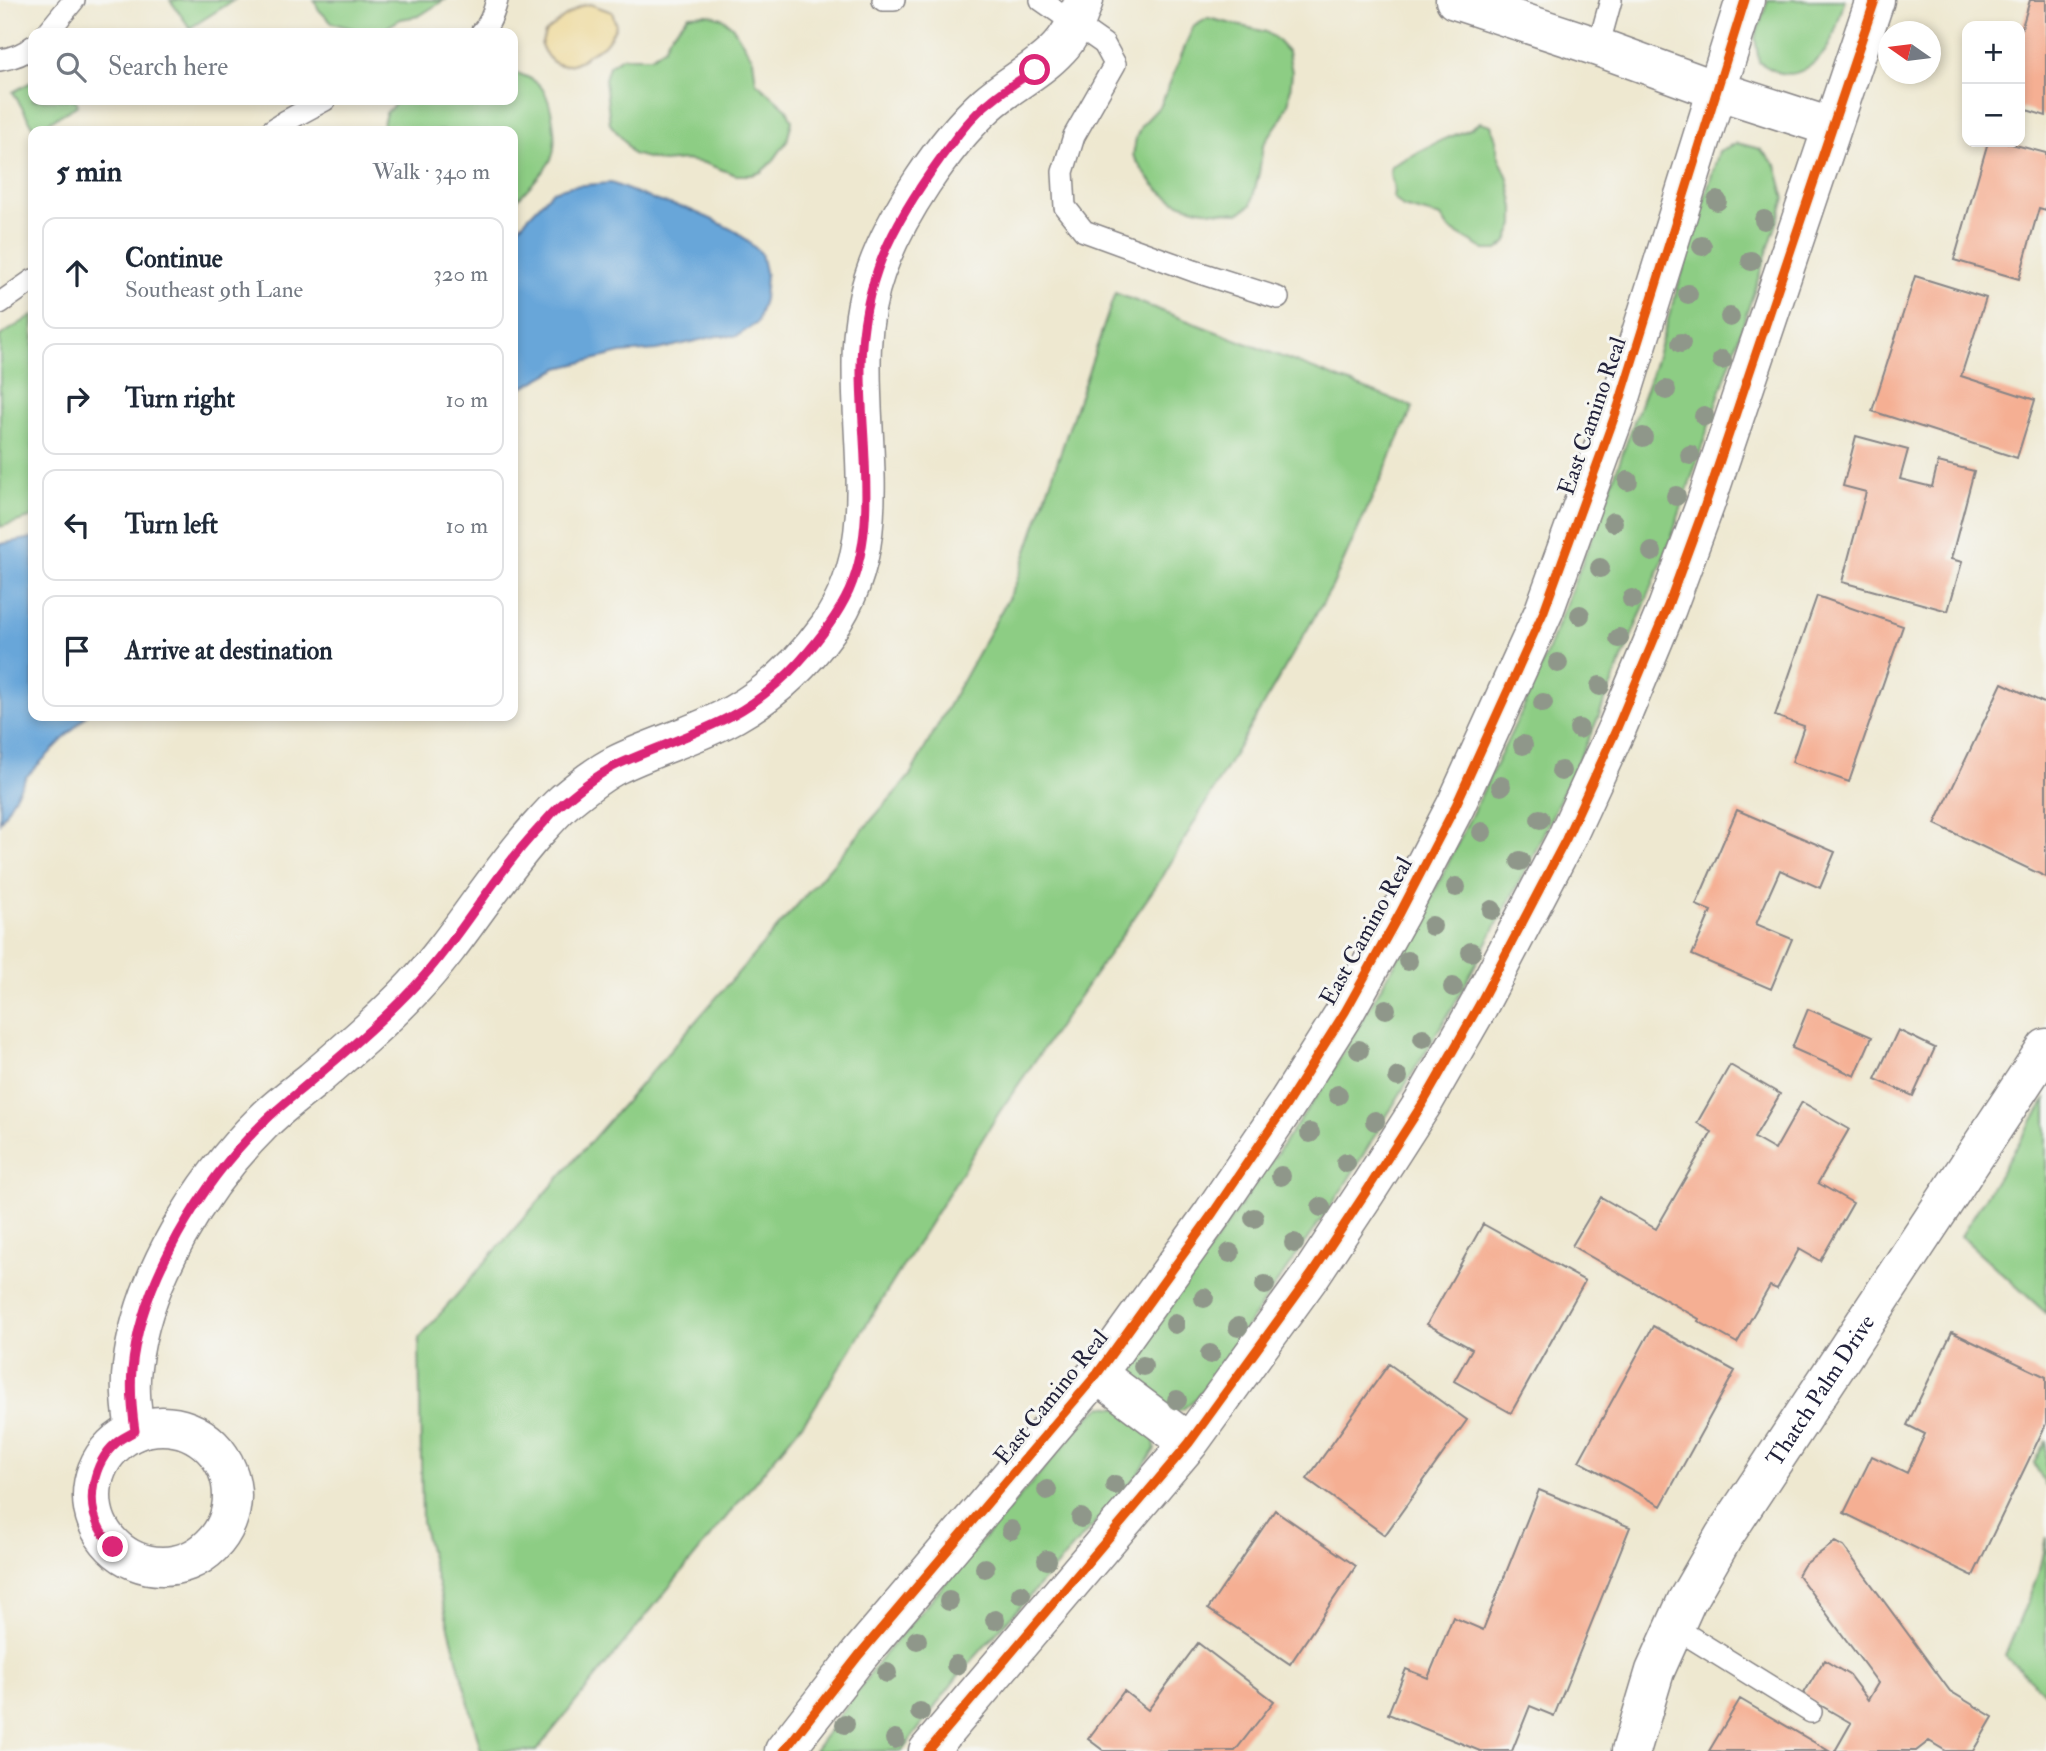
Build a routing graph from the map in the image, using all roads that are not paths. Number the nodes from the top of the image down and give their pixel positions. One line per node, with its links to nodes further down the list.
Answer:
1 (74, 0): 11 (lane)
2 (497, 0): 12 (lane)
3 (883, 0): 4 (lane)
4 (894, 0)
5 (1041, 0): 10 (lane)
6 (1455, 0): 13 (street)
7 (1611, 0): 13 (lane)
8 (1745, 0): 16 (street, East Camino Real)
9 (1875, 0): 19 (street)
10 (1080, 12): 21 (lane); 25 (street)
11 (51, 28)
12 (486, 28)
13 (1598, 47): 16 (street)
14 (28, 50): 15 (lane)
15 (0, 60)
16 (1716, 90): 19 (street); 24 (street, East Camino Real)
17 (316, 105): 18 (lane)
18 (280, 126)
19 (1831, 127): 26 (street)
20 (28, 284): 22 (lane)
21 (1278, 298)
22 (0, 303)
23 (2046, 1048): 27 (street, Thatch Palm Drive)
24 (1097, 1374): 26 (street); 29 (street, East Camino Real)
25 (135, 1431)
26 (1189, 1443): 30 (street)
27 (1674, 1628): 28 (lane); 31 (street, Thatch Palm Drive)
28 (1811, 1712)
29 (784, 1751)
30 (928, 1751)
31 (1631, 1751)

